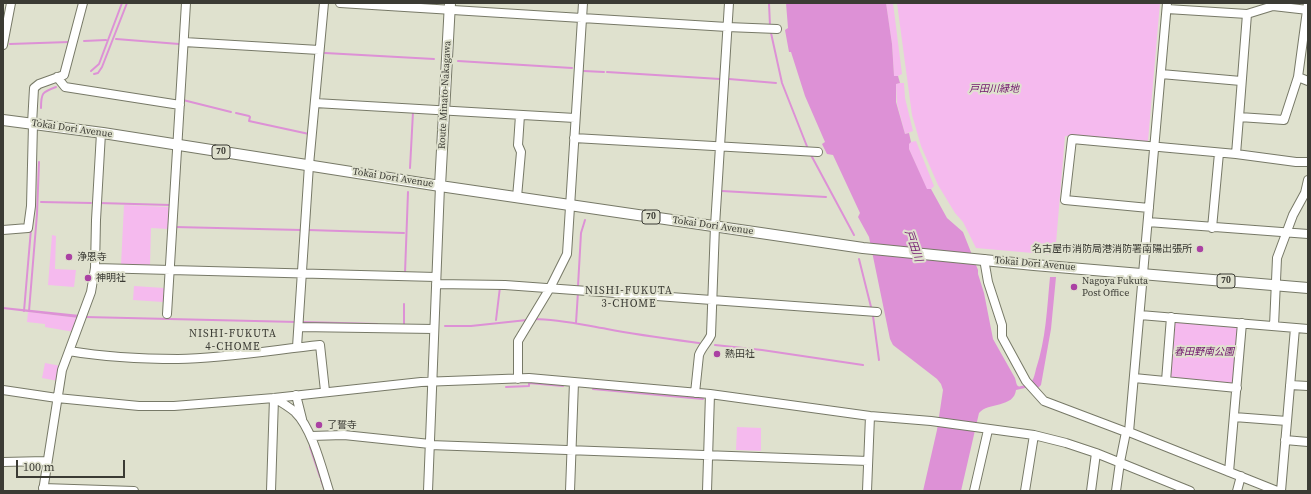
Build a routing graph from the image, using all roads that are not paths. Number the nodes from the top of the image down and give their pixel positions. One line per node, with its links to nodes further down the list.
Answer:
1 (11, 3): 16 (street)
2 (83, 3): 19 (street)
3 (186, 3): 15 (street)
4 (324, 3): 17 (street)
5 (340, 3): 8 (street)
6 (583, 3): 12 (street)
7 (729, 3): 13 (street)
8 (450, 6): 12 (street); 25 (main road, Route Minato-Nakagawa)
9 (1167, 6): 11 (street); 18 (street)
10 (1307, 7): 11 (street); 20 (street)
11 (1247, 14): 21 (street)
12 (582, 18): 13 (street); 28 (street)
13 (727, 27): 14 (street); 34 (street)
14 (777, 29)
15 (184, 42): 17 (street); 24 (street)
16 (3, 45)
17 (319, 50): 23 (street)
18 (1161, 74): 21 (street); 35 (street)
19 (57, 77): 24 (street); 30 (street)
20 (1298, 77): 22 (street); 27 (street)
21 (1242, 81): 27 (street)
22 (1308, 81)
23 (315, 103): 25 (street); 40 (street)
24 (180, 105): 33 (street)
25 (445, 110): 26 (street); 42 (main road, Route Minato-Nakagawa)
26 (520, 115): 28 (street); 43 (street)
27 (1238, 117): 38 (street)
28 (576, 118): 32 (street)
29 (3, 120): 30 (main road, Tokai Dori Avenue / 70)
30 (33, 124): 31 (main road, Tokai Dori Avenue / 70); 49 (street)
31 (101, 133): 33 (main road, Tokai Dori Avenue / 70); 53 (street)
32 (574, 138): 34 (street); 44 (street)
33 (178, 145): 40 (main road, Tokai Dori Avenue / 70); 54 (street)
34 (720, 146): 36 (street); 47 (street)
35 (1155, 147): 37 (street); 45 (street); 45 (street)
36 (818, 152)
37 (1218, 153): 38 (street); 48 (street)
38 (1236, 154): 39 (street)
39 (1308, 162)
40 (309, 165): 42 (main road, Tokai Dori Avenue / 70); 55 (street)
41 (1308, 180): 50 (street)
42 (440, 186): 43 (main road, Tokai Dori Avenue / 70); 57 (street)
43 (517, 197): 44 (main road, Tokai Dori Avenue / 70)
44 (570, 205): 47 (main road, Tokai Dori Avenue / 70); 59 (street)
45 (1149, 208): 46 (street)
46 (1148, 222): 48 (street); 56 (street)
47 (715, 226): 52 (main road, Tokai Dori Avenue / 70); 61 (street)
48 (1212, 228): 50 (street)
49 (3, 230)
50 (1287, 233): 51 (street); 58 (street)
51 (1308, 234)
52 (984, 260): 56 (main road, Tokai Dori Avenue / 70); 94 (street)
53 (96, 268): 54 (street); 73 (street)
54 (169, 270): 55 (street); 63 (street)
55 (302, 274): 57 (street); 67 (street)
56 (1143, 274): 58 (main road, Tokai Dori Avenue / 70); 64 (street)
57 (436, 281): 59 (street); 70 (street)
58 (1277, 286): 60 (main road, Tokai Dori Avenue / 70); 68 (street)
59 (550, 288): 61 (street); 75 (street)
60 (1308, 288)
61 (713, 300): 62 (street); 84 (street)
62 (877, 312)
63 (167, 314)
64 (1140, 315): 65 (street); 74 (street)
65 (1171, 317): 66 (street); 76 (street)
66 (1242, 323): 68 (street); 81 (street)
67 (299, 324): 70 (street); 72 (street)
68 (1274, 326): 69 (street)
69 (1295, 328): 71 (street); 79 (street)
70 (434, 329): 77 (street)
71 (1308, 329)
72 (298, 347): 73 (street); 83 (street)
73 (69, 351): 87 (street)
74 (1134, 378): 76 (street); 94 (street)
75 (518, 379): 77 (street); 78 (street)
76 (1166, 381): 81 (street)
77 (432, 382): 83 (street); 99 (street)
78 (574, 382): 84 (street); 100 (street)
79 (1290, 384): 80 (street); 92 (street)
80 (1308, 386)
81 (1237, 388): 90 (street)
82 (3, 390): 87 (street)
83 (325, 392): 86 (street)
84 (695, 393): 85 (street)
85 (710, 394): 89 (street); 102 (street)
86 (296, 395): 88 (street); 91 (street)
87 (57, 398): 88 (street); 105 (street)
88 (274, 398): 91 (street); 111 (street)
89 (870, 416): 93 (street); 103 (street)
90 (1234, 417): 92 (street); 107 (street)
91 (302, 421): 96 (street)
92 (1287, 421): 97 (street)
93 (988, 430): 95 (street); 117 (street)
94 (1128, 432): 106 (street); 107 (street)
95 (1034, 435): 101 (street); 118 (street)
96 (311, 436): 99 (street); 112 (street)
97 (1285, 440): 98 (street); 124 (street)
98 (1308, 442)
99 (430, 444): 100 (street); 113 (street)
100 (571, 450): 102 (street); 114 (street)
101 (1096, 453): 106 (street); 119 (street)
102 (708, 455): 103 (street); 115 (street)
103 (868, 461): 116 (street)
104 (3, 462): 105 (street)
105 (46, 462): 109 (street)
106 (1120, 462): 120 (street); 121 (street)
107 (1229, 472): 108 (street)
108 (1241, 476): 122 (street); 123 (street)
109 (43, 490): 110 (street)
110 (134, 491)
111 (271, 491)
112 (330, 491)
113 (428, 491)
114 (570, 491)
115 (707, 491)
116 (867, 491)
117 (974, 491)
118 (1025, 491)
119 (1091, 491)
120 (1116, 491)
121 (1190, 491)
122 (1237, 491)
123 (1277, 491)
124 (1281, 491)

